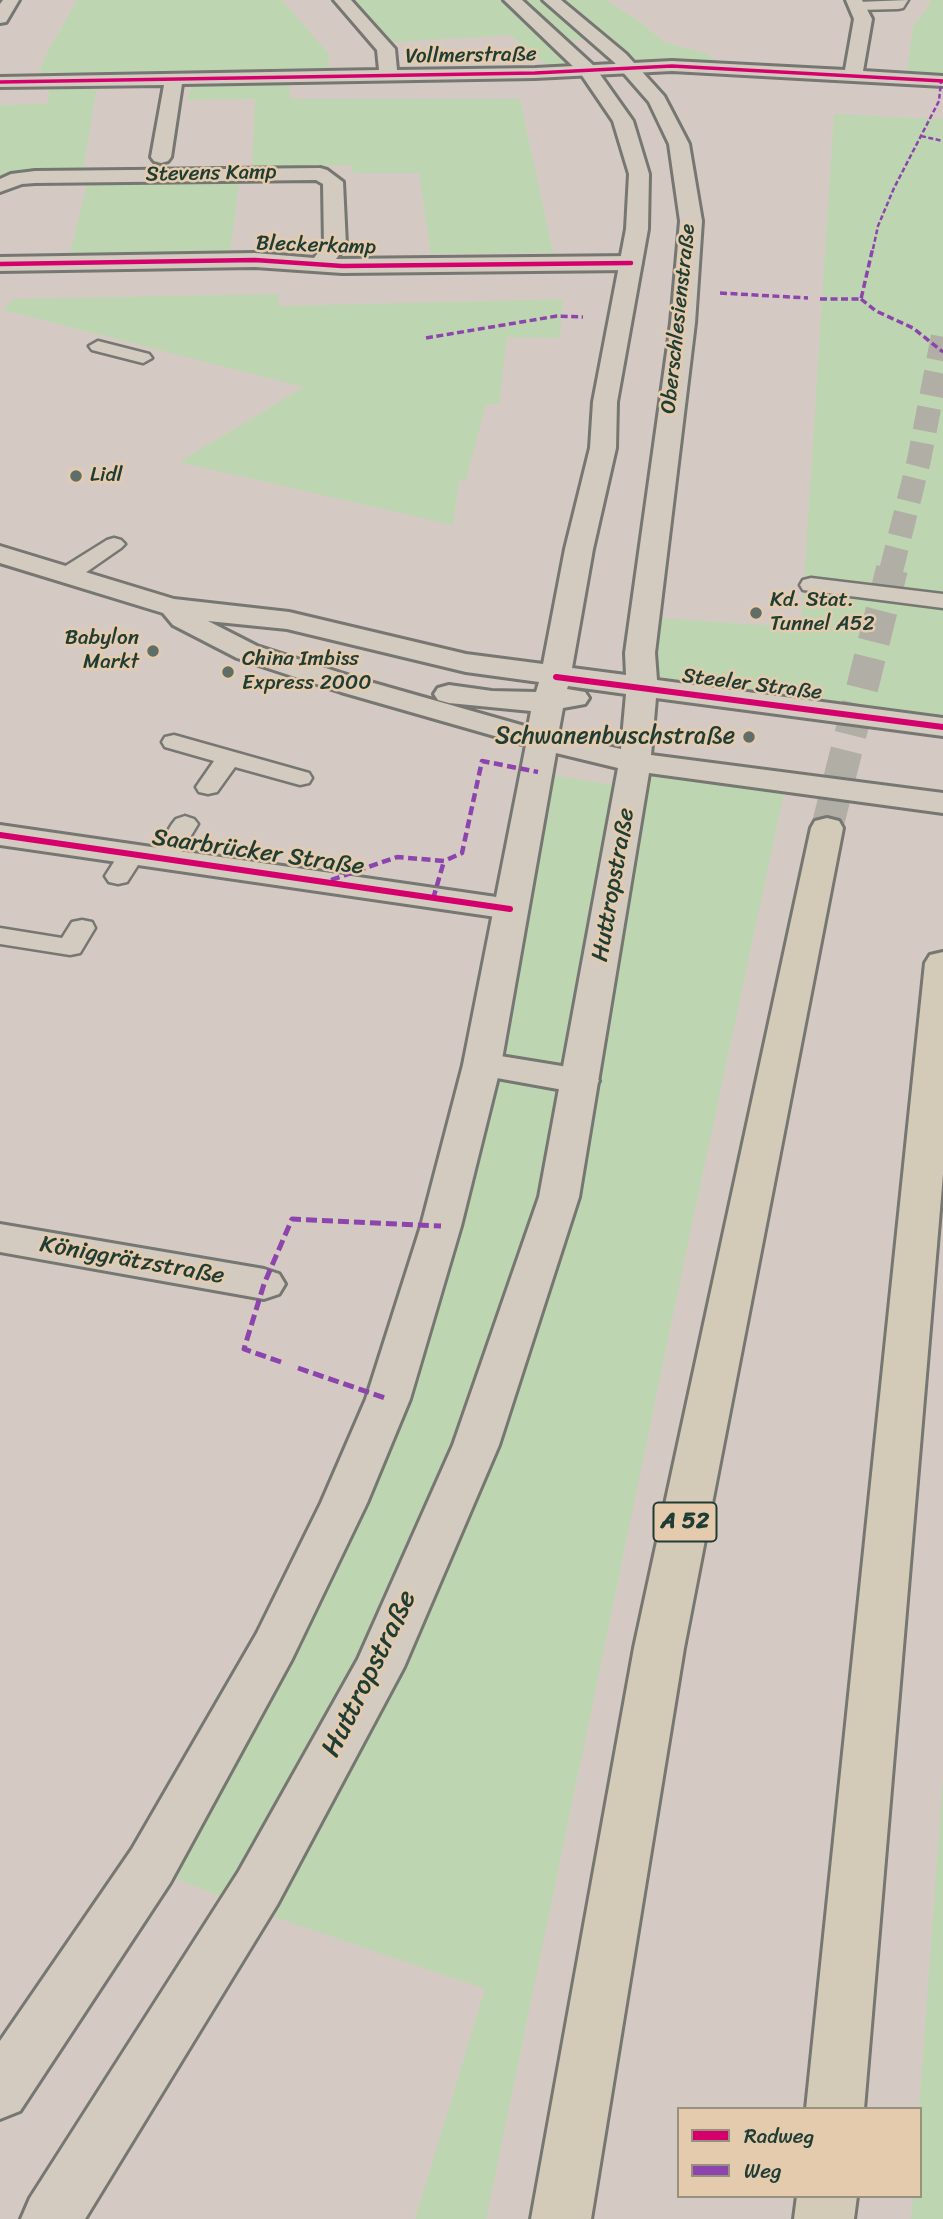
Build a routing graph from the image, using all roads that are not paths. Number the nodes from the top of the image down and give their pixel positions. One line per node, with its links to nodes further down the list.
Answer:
1 (11, 0): 7 (main road)
2 (342, 0): 10 (main road)
3 (512, 0): 9 (main road)
4 (551, 0): 8 (main road, Oberschlesienstraße)
5 (902, 0): 6 (lane)
6 (856, 3): 11 (main road)
7 (0, 18)
8 (629, 67): 9 (main road, Vollmerstraße); 11 (main road, Vollmerstraße); 28 (main road, Oberschlesienstraße)
9 (588, 70): 10 (main road, Vollmerstraße); 17 (main road)
10 (389, 75): 12 (main road, Vollmerstraße)
11 (853, 75): 14 (main road, Vollmerstraße)
12 (174, 78): 13 (main road, Vollmerstraße); 15 (main road)
13 (0, 82)
14 (943, 82)
15 (161, 157)
16 (0, 186): 19 (main road, Stevens Kamp)
17 (631, 263): 19 (main road, Bleckerkamp); 29 (main road)
18 (0, 264): 19 (main road, Bleckerkamp)
19 (320, 265)
20 (98, 346): 21 (lane)
21 (143, 358)
22 (114, 544): 24 (lane)
23 (0, 554): 24 (main road, Steeler Straße)
24 (67, 575): 27 (main road, Steeler Straße)
25 (811, 585): 26 (lane)
26 (943, 601)
27 (173, 607): 29 (main road, Steeler Straße); 31 (main road, Steeler Straße)
28 (642, 688): 29 (main road, Steeler Straße); 30 (main road, Steeler Straße); 34 (main road, Huttropstraße)
29 (552, 689): 31 (main road)
30 (943, 727)
31 (541, 740): 34 (main road, Steeler Straße); 42 (main road)
32 (174, 742): 33 (lane)
33 (229, 758): 35 (lane); 36 (lane)
34 (635, 762): 37 (main road, Steeler Straße); 47 (main road, Huttropstraße)
35 (300, 778)
36 (208, 787)
37 (943, 803)
38 (185, 824): 41 (lane)
39 (827, 828): 54 (highway, A 52)
40 (0, 835): 41 (main road, Saarbrücker Straße)
41 (138, 863): 42 (main road, Saarbrücker Straße)
42 (510, 909): 46 (main road)
43 (82, 928): 44 (lane)
44 (0, 936)
45 (943, 963): 51 (highway)
46 (482, 1065): 47 (main road); 50 (main road)
47 (580, 1081): 53 (main road, Huttropstraße)
48 (0, 1238): 49 (main road, Königgrätzstraße)
49 (264, 1284)
50 (0, 2091)
51 (835, 2107)
52 (827, 2198): 55 (highway)
53 (51, 2219)
54 (561, 2219)
55 (824, 2219)

